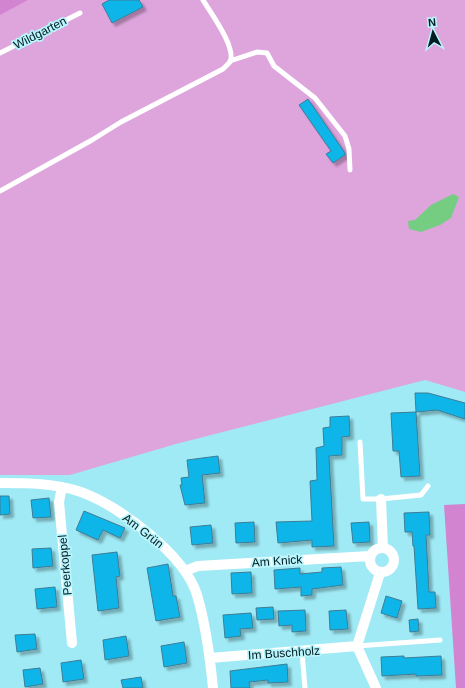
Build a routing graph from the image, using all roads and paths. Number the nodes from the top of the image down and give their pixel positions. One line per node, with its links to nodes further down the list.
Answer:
1 (203, 0): 4 (lane)
2 (80, 13): 3 (lane, Wildgarten)
3 (0, 53)
4 (230, 61): 5 (lane); 6 (lane)
5 (350, 170)
6 (0, 191)
7 (360, 442): 11 (lane)
8 (0, 483): 10 (street, Am Grün)
9 (428, 486): 11 (lane)
10 (62, 487): 14 (street, Am Grün); 17 (street, Peerkoppel)
11 (381, 499): 12 (street)
12 (383, 548): 13 (street, Am Knick); 15 (street)
13 (370, 556): 14 (street, Am Knick); 15 (street)
14 (185, 571): 20 (street, Am Grün)
15 (380, 572): 18 (street)
16 (440, 640): 18 (lane, Im Buschholz)
17 (72, 643)
18 (357, 646): 19 (street, Im Buschholz); 23 (street)
19 (302, 652): 20 (street, Im Buschholz); 22 (lane)
20 (210, 658): 21 (street, Am Grün)
21 (213, 688)
22 (305, 688)
23 (376, 688)

